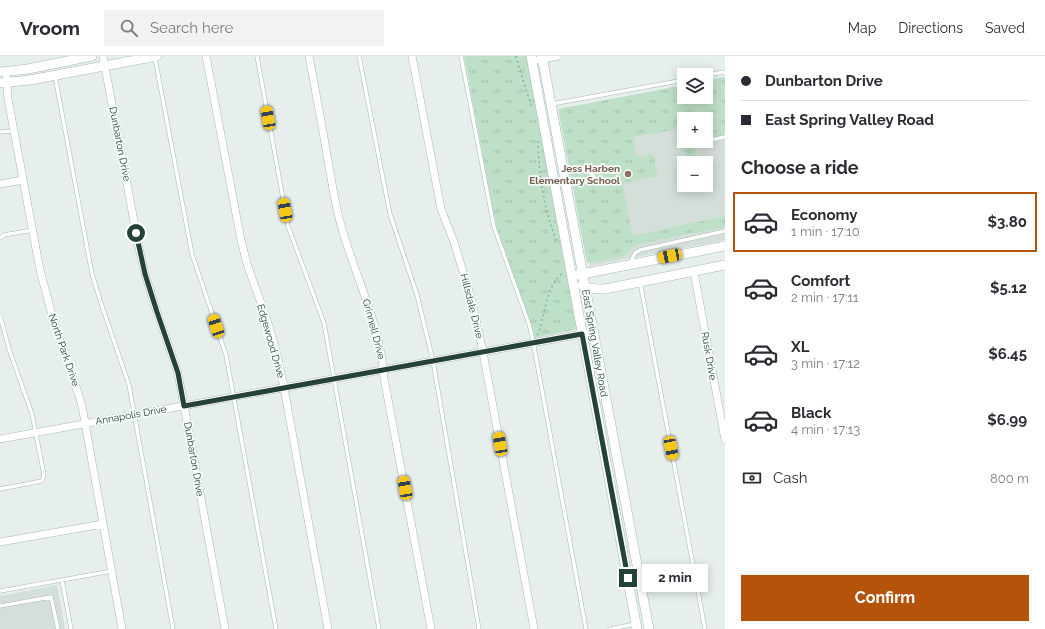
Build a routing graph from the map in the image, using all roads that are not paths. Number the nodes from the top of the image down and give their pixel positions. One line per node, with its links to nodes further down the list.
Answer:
1 (92, 56): 13 (street)
2 (156, 56): 12 (street); 48 (lane)
3 (206, 56): 47 (street, Edgewood Drive)
4 (257, 56): 46 (lane)
5 (309, 56): 45 (street, Grinnell Drive)
6 (359, 56): 44 (lane)
7 (412, 56): 43 (street, Hillsdale Drive)
8 (461, 56): 42 (lane)
9 (558, 56): 11 (street)
10 (531, 58): 11 (street); 36 (street, East Spring Valley Road)
11 (542, 58): 19 (street, East Spring Valley Road)
12 (104, 60): 15 (street); 49 (street, Dunbarton Drive)
13 (3, 72): 18 (street, North Park Drive)
14 (725, 72): 16 (lane)
15 (55, 75): 18 (street); 50 (lane)
16 (713, 75)
17 (677, 81): 19 (lane)
18 (3, 82): 20 (street, North Park Drive)
19 (551, 105): 24 (street, East Spring Valley Road)
20 (14, 131): 21 (lane); 25 (street, North Park Drive)
21 (0, 132)
22 (725, 137): 23 (lane)
23 (713, 140)
24 (564, 173): 26 (lane); 35 (street, East Spring Valley Road)
25 (23, 180): 27 (street); 28 (street, North Park Drive)
26 (598, 183)
27 (0, 184)
28 (33, 230): 30 (lane); 51 (street, North Park Drive)
29 (725, 231): 32 (lane)
30 (0, 238)
31 (725, 246): 32 (street)
32 (629, 264): 35 (street)
33 (725, 265): 34 (street)
34 (694, 272): 37 (street); 54 (street, Rusk Drive)
35 (583, 274): 36 (street); 38 (street, East Spring Valley Road)
36 (567, 275): 38 (street); 41 (street, East Spring Valley Road)
37 (640, 282): 38 (street); 78 (lane)
38 (585, 287): 40 (street, East Spring Valley Road)
39 (0, 316): 52 (lane)
40 (593, 332): 41 (street, Annapolis Drive); 77 (street, East Spring Valley Road)
41 (582, 334): 42 (street, Annapolis Drive); 62 (street, East Spring Valley Road)
42 (532, 339): 43 (street, Annapolis Drive); 75 (lane)
43 (483, 352): 44 (street, Annapolis Drive); 74 (street, Hillsdale Drive)
44 (433, 361): 45 (street, Annapolis Drive); 73 (lane)
45 (384, 370): 46 (street, Annapolis Drive); 72 (street, Grinnell Drive)
46 (334, 379): 47 (street, Annapolis Drive); 71 (lane)
47 (284, 388): 48 (street, Annapolis Drive); 70 (street, Edgewood Drive)
48 (234, 397): 49 (street, Annapolis Drive); 69 (lane)
49 (184, 406): 50 (street, Annapolis Drive); 68 (street, Dunbarton Drive)
50 (135, 414): 51 (street, Annapolis Drive); 67 (lane)
51 (86, 423): 52 (street, Annapolis Drive); 56 (street, North Park Drive)
52 (35, 433): 53 (street, Annapolis Drive); 55 (lane)
53 (0, 439)
54 (725, 440)
55 (0, 489)
56 (104, 524): 57 (street); 58 (street, North Park Drive)
57 (0, 542)
58 (112, 571): 59 (lane); 66 (street, North Park Drive)
59 (62, 580): 60 (lane); 65 (lane)
60 (0, 591)
61 (0, 606): 63 (lane)
62 (637, 626): 76 (lane)
63 (58, 628): 64 (lane)
64 (52, 629)
65 (71, 629)
66 (122, 629)
67 (173, 629)
68 (225, 629)
69 (276, 629)
70 (328, 629)
71 (379, 629)
72 (431, 629)
73 (479, 629)
74 (534, 629)
75 (586, 629)
76 (610, 629)
77 (649, 629)
78 (704, 629)

